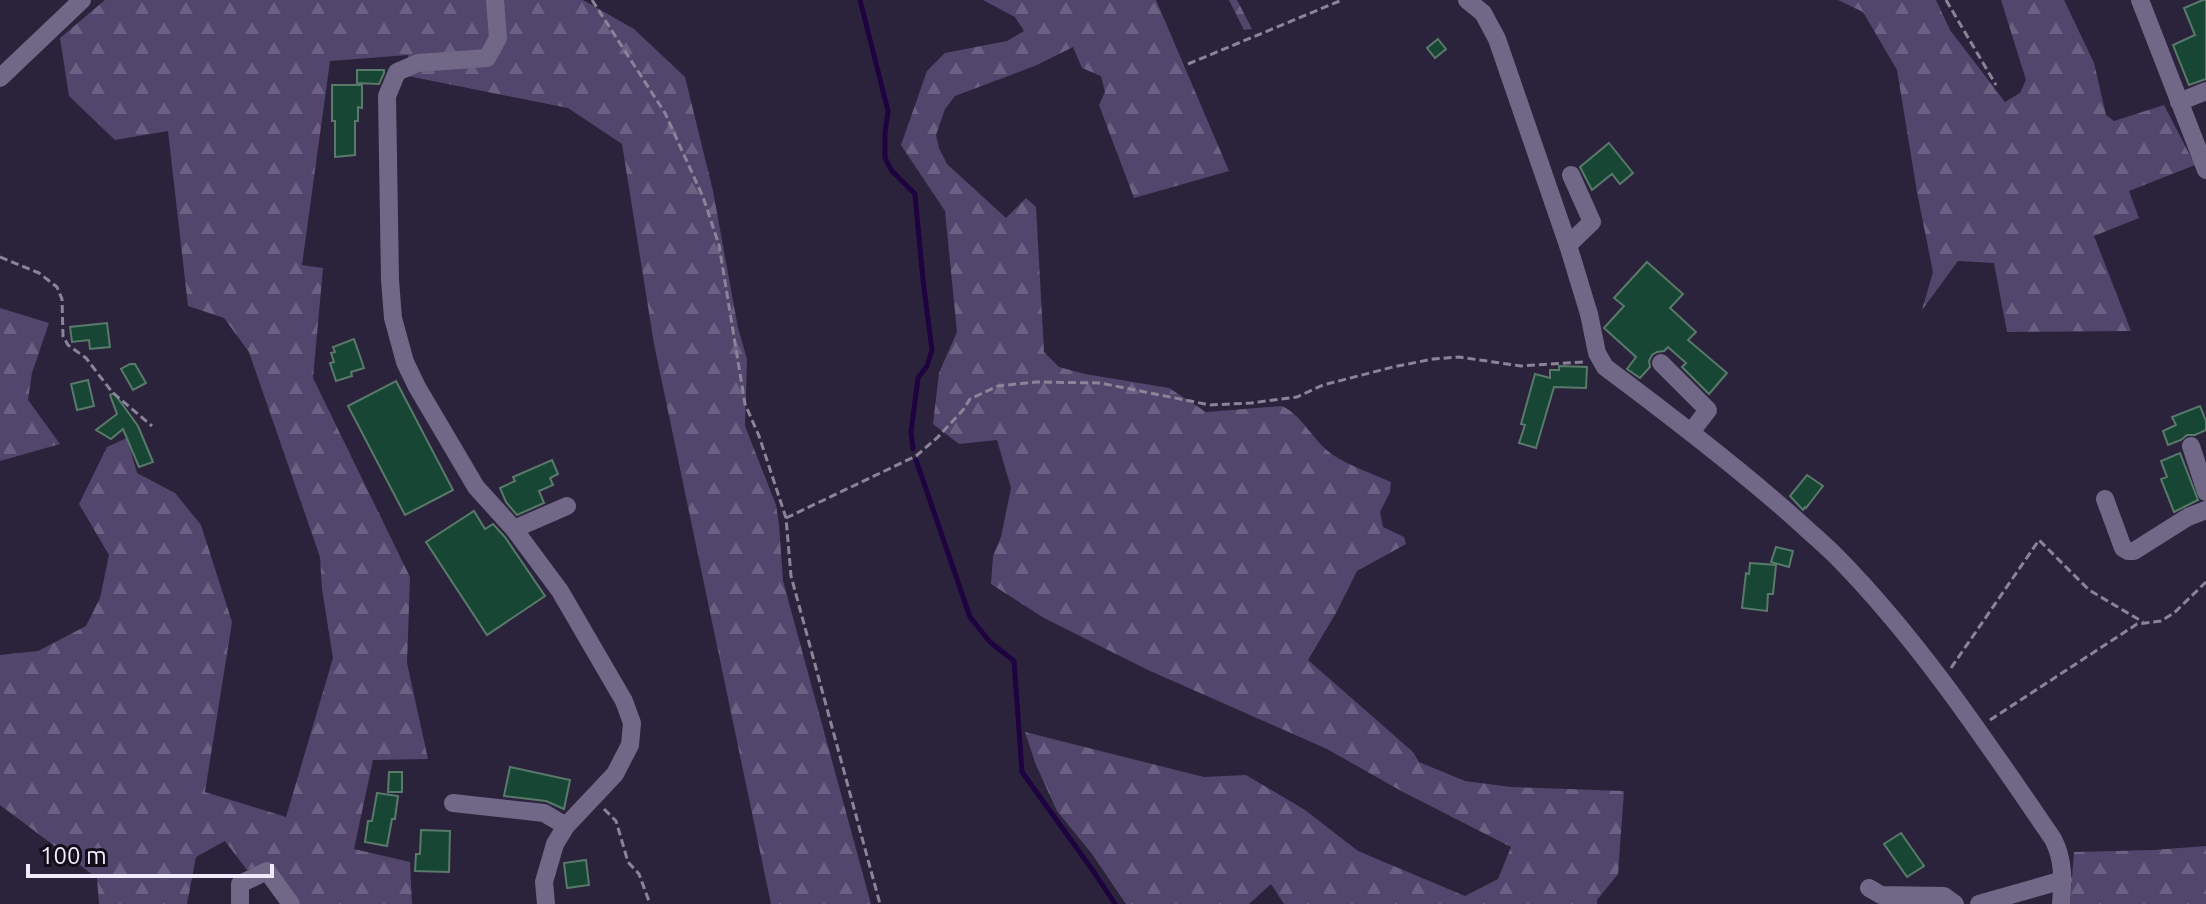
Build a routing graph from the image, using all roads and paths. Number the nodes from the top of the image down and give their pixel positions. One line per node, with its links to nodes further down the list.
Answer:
1 (82, 0): 9 (street)
2 (495, 0): 27 (street)
3 (592, 0): 26 (path)
4 (1342, 0): 8 (path)
5 (1467, 0): 15 (street)
6 (1946, 0): 10 (path)
7 (2140, 0): 12 (street)
8 (1188, 64)
9 (0, 78)
10 (1996, 85)
11 (2206, 91): 12 (street)
12 (2179, 102): 13 (street)
13 (2206, 170)
14 (1571, 175): 15 (street)
15 (1568, 245): 17 (street)
16 (0, 257): 19 (path)
17 (1601, 361): 20 (street); 26 (path)
18 (1661, 363): 20 (street)
19 (152, 426)
20 (1691, 432): 30 (street)
21 (2191, 446): 22 (street)
22 (2206, 492)
23 (2105, 499): 25 (street)
24 (567, 506): 27 (street)
25 (2206, 510)
26 (786, 518): 41 (path)
27 (514, 529): 32 (street)
28 (2206, 582): 29 (path)
29 (2143, 622): 30 (path); 31 (path)
30 (1942, 681): 31 (street)
31 (1977, 729): 35 (street)
32 (591, 800): 34 (street); 40 (path)
33 (453, 803): 34 (street)
34 (566, 826): 39 (street)
35 (2063, 880): 43 (street); 44 (street)
36 (1869, 888): 42 (street)
37 (240, 904): 38 (street)
38 (291, 904)
39 (546, 904)
40 (650, 904)
41 (880, 904)
42 (1955, 904)
43 (1979, 904)
44 (2061, 904)

